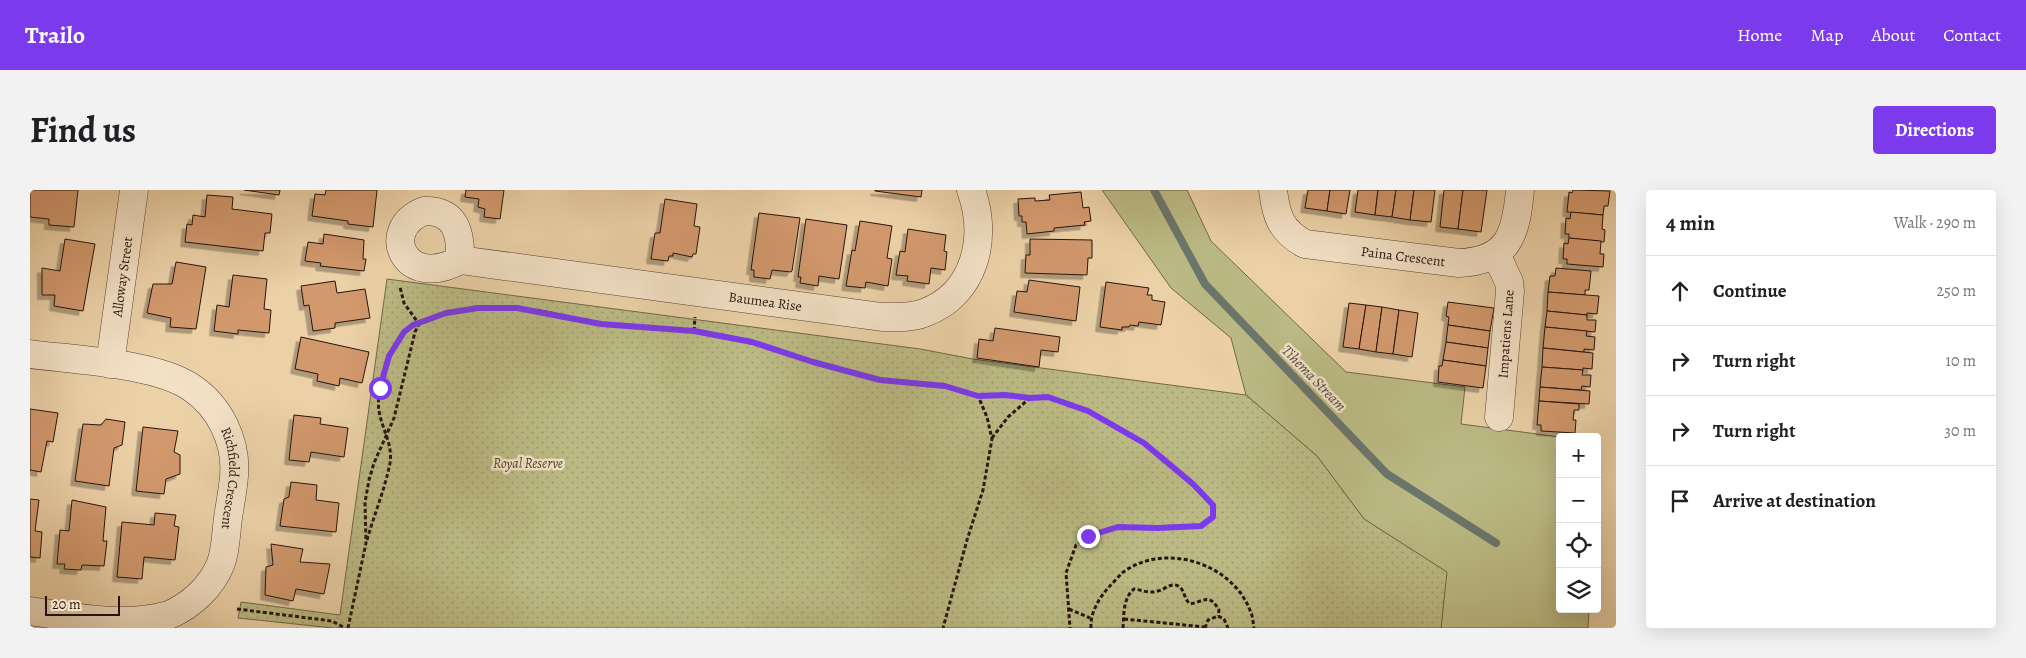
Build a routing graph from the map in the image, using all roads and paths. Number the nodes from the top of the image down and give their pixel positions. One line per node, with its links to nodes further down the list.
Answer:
1 (134, 190): 12 (street, Alloway Street)
2 (971, 190): 6 (street, Baumea Rise)
3 (1273, 190): 5 (street, Paina Crescent)
4 (1520, 190): 5 (street)
5 (1496, 254): 15 (street, Impatiens Lane)
6 (460, 260)
7 (400, 288): 9 (path)
8 (695, 316): 10 (path)
9 (419, 324): 10 (path); 16 (path); 16 (path)
10 (694, 331): 13 (path)
11 (30, 354): 12 (street, Richfield Crescent)
12 (110, 364): 21 (street, Richfield Crescent)
13 (978, 396): 14 (path); 17 (path)
14 (1030, 398): 17 (path); 20 (path)
15 (1499, 417)
16 (387, 435): 18 (path); 18 (path)
17 (992, 439): 28 (path)
18 (366, 543): 27 (path)
19 (237, 609): 27 (path)
20 (1069, 609): 23 (path); 29 (path)
21 (30, 611)
22 (1218, 616): 24 (path); 26 (path); 32 (path)
23 (1090, 618): 30 (path); 33 (path)
24 (1123, 619): 25 (path); 31 (path)
25 (1178, 626): 26 (path)
26 (1205, 627)
27 (346, 628)
28 (944, 628)
29 (1070, 628)
30 (1091, 628)
31 (1123, 628)
32 (1228, 628)
33 (1254, 628)

